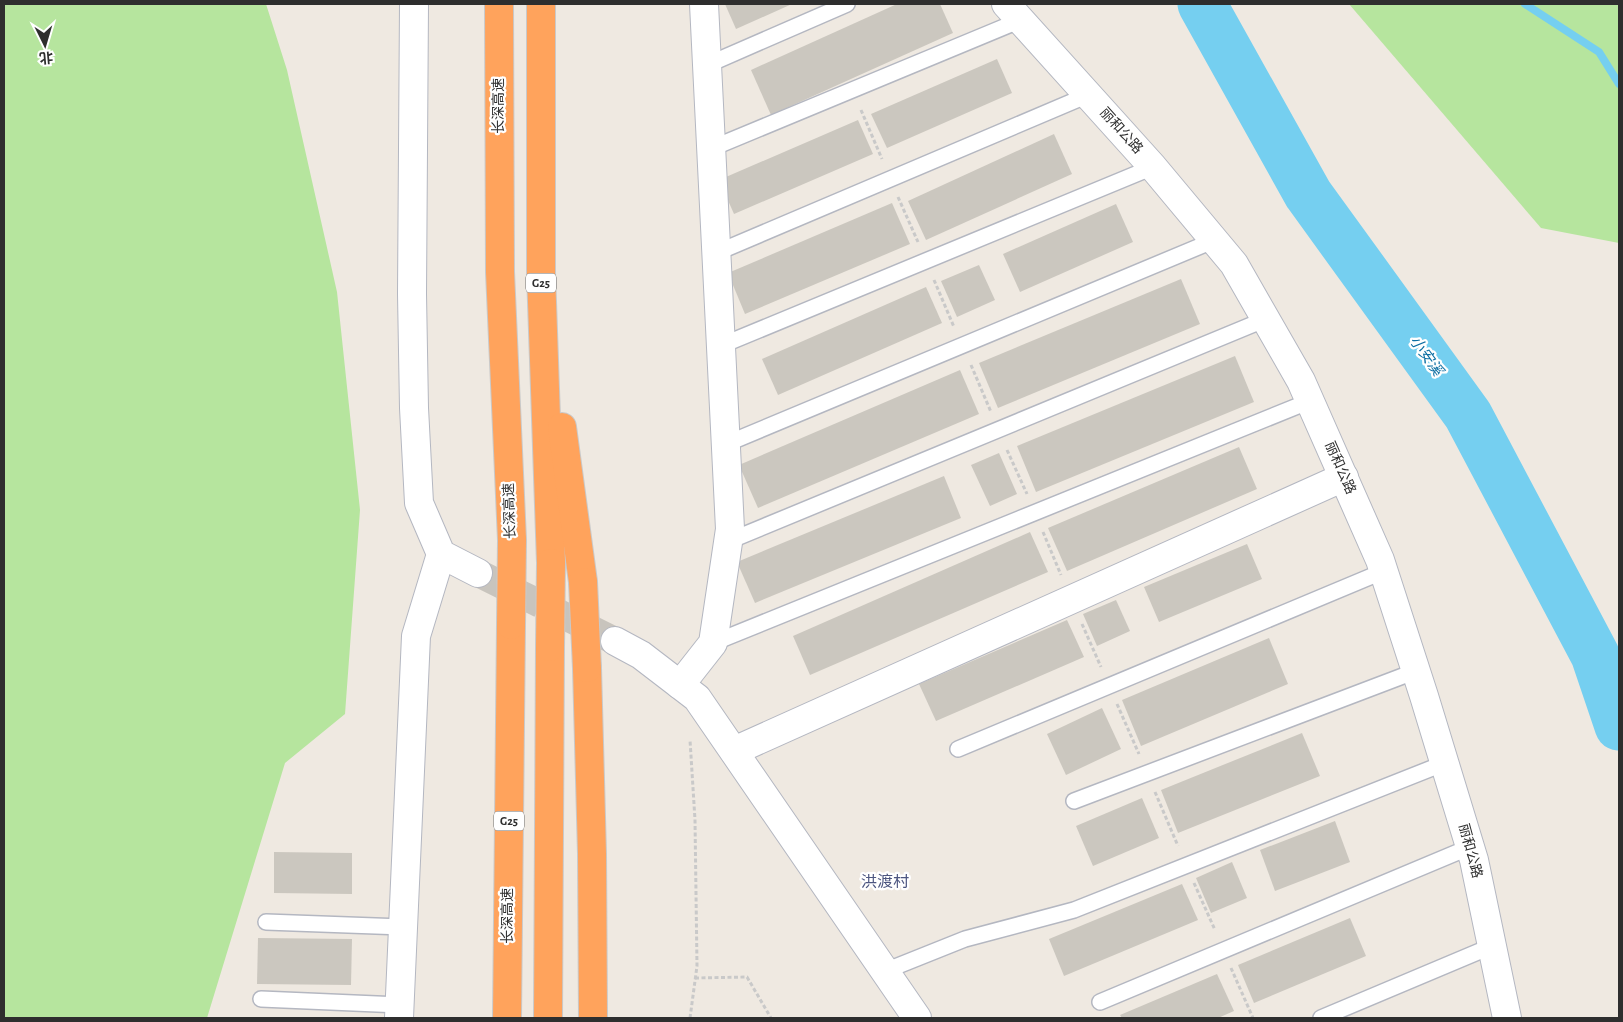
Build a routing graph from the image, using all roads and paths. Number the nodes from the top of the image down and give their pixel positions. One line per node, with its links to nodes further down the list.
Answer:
1 (414, 4): 26 (street)
2 (499, 4): 39 (highway, 长深高速 / G25, bridge)
3 (541, 4): 16 (highway, G25)
4 (704, 4): 7 (street)
5 (847, 4): 7 (lane)
6 (1013, 12): 8 (lane); 9 (street, 丽和公路)
7 (706, 66): 10 (street)
8 (852, 90): 10 (lane); 12 (path)
9 (1088, 95): 11 (street, 丽和公路); 12 (lane)
10 (710, 149): 14 (street)
11 (1153, 166): 13 (street, 丽和公路); 15 (lane)
12 (891, 179): 14 (lane); 15 (path)
13 (1215, 240): 17 (street, 丽和公路); 18 (lane)
14 (716, 253): 19 (street)
15 (926, 261): 18 (path); 19 (lane)
16 (541, 273): 55 (highway, G25, bridge); 56 (highway, bridge)
17 (1266, 319): 20 (street, 丽和公路); 21 (lane)
18 (962, 345): 21 (path); 22 (lane)
19 (720, 346): 22 (street)
20 (1310, 402): 23 (street, 丽和公路); 24 (lane)
21 (999, 430): 24 (path); 25 (lane)
22 (726, 444): 25 (street)
23 (1344, 477): 27 (street, 丽和公路); 29 (street)
24 (1034, 513): 29 (path); 31 (lane)
25 (729, 541): 31 (street)
26 (441, 554): 28 (street); 45 (street)
27 (1384, 571): 32 (street, 丽和公路); 34 (lane)
28 (478, 573)
29 (1072, 599): 34 (path); 37 (street)
30 (615, 641): 33 (street)
31 (712, 642): 33 (street)
32 (1416, 671): 38 (street, 丽和公路); 40 (lane)
33 (680, 685): 37 (street)
34 (1109, 686): 36 (lane); 40 (path)
35 (690, 739): 49 (path)
36 (958, 750)
37 (734, 751): 48 (street)
38 (1445, 763): 42 (street, 丽和公路); 43 (lane)
39 (509, 764): 53 (highway); 54 (highway, 长深高速 / G25)
40 (1147, 773): 41 (lane); 43 (path)
41 (1074, 801)
42 (1470, 847): 46 (street, 丽和公路); 47 (lane)
43 (1186, 865): 47 (path); 48 (lane)
44 (266, 922): 45 (lane)
45 (403, 927): 52 (street)
46 (1492, 946): 61 (lane); 62 (street, 丽和公路)
47 (1223, 951): 51 (lane); 60 (path)
48 (885, 971): 59 (street)
49 (695, 978): 57 (path); 58 (path)
50 (261, 999): 52 (lane)
51 (1100, 1002)
52 (400, 1011)
53 (491, 1018)
54 (507, 1018)
55 (548, 1018)
56 (592, 1018)
57 (690, 1018)
58 (771, 1018)
59 (917, 1018)
60 (1253, 1018)
61 (1321, 1018)
62 (1507, 1018)

